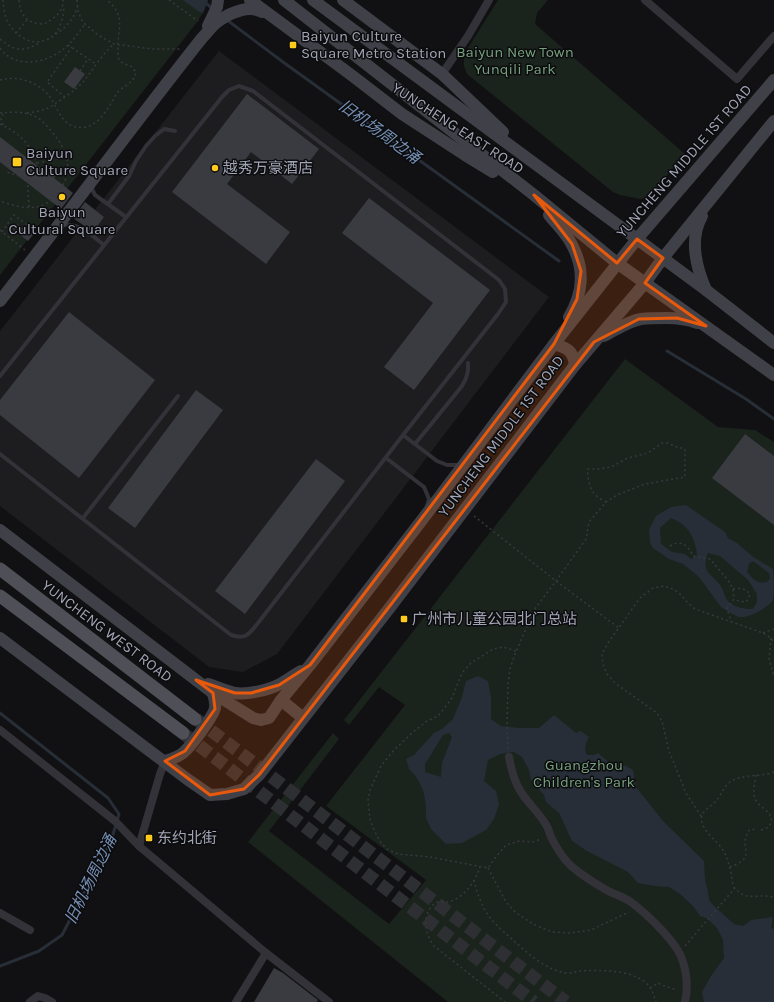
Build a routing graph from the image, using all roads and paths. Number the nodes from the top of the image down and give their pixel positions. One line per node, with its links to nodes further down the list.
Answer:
1 (2, 0): 14 (path); 20 (path)
2 (19, 0): 17 (path)
3 (63, 0): 15 (path)
4 (77, 0): 13 (path)
5 (107, 0): 28 (path)
6 (169, 0): 18 (path)
7 (218, 0): 23 (main road)
8 (284, 0): 54 (main road, YUNCHENG EAST ROAD)
9 (313, 0): 50 (main road, YUNCHENG EAST ROAD)
10 (343, 0): 35 (main road, YUNCHENG EAST ROAD)
11 (489, 0): 35 (street)
12 (645, 0): 22 (street)
13 (77, 3): 19 (path); 21 (path)
14 (0, 4)
15 (64, 4): 17 (path); 21 (path)
16 (247, 5): 23 (main road); 54 (main road, YUNCHENG EAST ROAD)
17 (27, 20): 20 (path)
18 (200, 23)
19 (85, 24): 26 (path); 27 (path)
20 (16, 33): 25 (path)
21 (53, 36): 25 (path)
22 (774, 36)
23 (202, 38): 52 (main road)
24 (0, 39): 25 (path)
25 (43, 41)
26 (114, 44): 28 (path); 33 (path)
27 (68, 45): 29 (path); 30 (path)
28 (118, 45): 31 (path); 39 (path)
29 (72, 47): 32 (path); 38 (path)
30 (0, 48)
31 (180, 49)
32 (88, 59): 33 (path); 34 (path)
33 (96, 64): 38 (path)
34 (80, 71)
35 (442, 74): 50 (main road, YUNCHENG EAST ROAD)
36 (0, 80): 39 (path)
37 (774, 80): 64 (main road, YUNCHENG MIDDLE 1ST ROAD)
38 (65, 97): 39 (path)
39 (54, 104): 42 (path)
40 (6, 112): 41 (path); 42 (path); 45 (path)
41 (0, 113)
42 (27, 113): 47 (path)
43 (774, 121): 55 (main road, YUNCHENG MIDDLE 1ST ROAD)
44 (0, 124): 45 (path)
45 (3, 125): 48 (path)
46 (175, 131): 58 (lane)
47 (67, 157): 48 (path); 53 (path)
48 (37, 163): 51 (path)
49 (7, 172): 51 (path)
50 (548, 173): 64 (main road, YUNCHENG EAST ROAD)
51 (27, 175): 59 (path)
52 (94, 178): 58 (lane); 61 (main road)
53 (58, 193): 56 (path); 59 (path)
54 (534, 196): 68 (main road, YUNCHENG EAST ROAD); 75 (main road)
55 (713, 197): 67 (main road, YUNCHENG MIDDLE 1ST ROAD); 70 (main road)
56 (65, 198)
57 (0, 201): 59 (path)
58 (108, 204): 60 (lane)
59 (29, 207)
60 (126, 217): 65 (lane); 81 (lane)
61 (58, 226): 65 (lane); 71 (main road)
62 (1, 231): 63 (path); 66 (path)
63 (38, 233)
64 (637, 239): 67 (main road, YUNCHENG EAST ROAD); 68 (main road, YUNCHENG MIDDLE 1ST ROAD)
65 (104, 245): 79 (lane)
66 (25, 250)
67 (663, 258): 69 (main road, YUNCHENG MIDDLE 1ST ROAD); 70 (main road, YUNCHENG EAST ROAD)
68 (618, 263): 69 (main road, YUNCHENG EAST ROAD); 75 (main road, YUNCHENG MIDDLE 1ST ROAD)
69 (645, 283): 72 (main road, YUNCHENG EAST ROAD); 73 (main road, YUNCHENG MIDDLE 1ST ROAD)
70 (706, 290): 74 (main road, YUNCHENG EAST ROAD)
71 (0, 301)
72 (706, 326): 73 (main road); 78 (main road, YUNCHENG EAST ROAD)
73 (594, 342): 77 (main road, YUNCHENG MIDDLE 1ST ROAD)
74 (774, 343)
75 (554, 344): 77 (main road); 85 (main road, YUNCHENG MIDDLE 1ST ROAD)
76 (468, 363): 82 (lane)
77 (575, 365): 87 (main road, YUNCHENG MIDDLE 1ST ROAD)
78 (774, 375)
79 (0, 376)
80 (178, 396): 89 (lane)
81 (403, 435): 82 (lane); 84 (lane)
82 (415, 444): 85 (lane)
83 (0, 454): 89 (lane)
84 (386, 458): 88 (lane); 89 (lane)
85 (463, 465): 88 (main road, YUNCHENG MIDDLE 1ST ROAD)
86 (606, 502): 86 (path); 93 (path)
87 (465, 508): 93 (path); 110 (main road, YUNCHENG MIDDLE 1ST ROAD)
88 (426, 515): 105 (main road, YUNCHENG MIDDLE 1ST ROAD)
89 (83, 518)
90 (0, 530): 107 (main road, YUNCHENG MIDDLE 1ST ROAD)
91 (670, 546): 94 (path)
92 (0, 570): 111 (main road, YUNCHENG WEST ROAD)
93 (556, 581): 98 (path); 104 (path)
94 (733, 589): 96 (path); 96 (path)
95 (0, 596): 113 (main road)
96 (734, 599): 97 (path)
97 (731, 622): 98 (path); 100 (path)
98 (619, 628): 118 (path)
99 (774, 629): 100 (path)
100 (763, 633): 102 (path)
101 (0, 638): 115 (main road, YUNCHENG MIDDLE 1ST ROAD)
102 (771, 638): 103 (path); 106 (path)
103 (774, 643)
104 (516, 651): 114 (path); 123 (path)
105 (310, 664): 107 (main road); 109 (main road, YUNCHENG MIDDLE 1ST ROAD)
106 (774, 676)
107 (196, 680): 108 (main road, YUNCHENG MIDDLE 1ST ROAD)
108 (213, 693): 109 (main road, YUNCHENG MIDDLE 1ST ROAD); 115 (main road)
109 (281, 700): 110 (main road)
110 (303, 718): 115 (main road, YUNCHENG MIDDLE 1ST ROAD)
111 (195, 719)
112 (0, 730): 122 (street)
113 (183, 733)
114 (509, 757): 121 (street)
115 (165, 761): 122 (street)
116 (774, 772): 117 (path)
117 (756, 776): 118 (path); 120 (path)
118 (701, 816): 124 (path)
119 (756, 829): 124 (path)
120 (762, 830)
121 (551, 837): 125 (path); 129 (street)
122 (139, 846): 132 (street)
123 (480, 866): 125 (path); 126 (path)
124 (730, 867): 127 (path)
125 (488, 868): 129 (path)
126 (474, 880): 134 (path); 140 (path)
127 (735, 888): 128 (path); 133 (path)
128 (774, 897)
129 (638, 908): 133 (street)
130 (0, 913): 131 (street)
131 (30, 930)
132 (266, 953): 138 (street); 139 (street)
133 (679, 954): 135 (street)
134 (650, 988): 135 (path); 141 (path)
135 (686, 993): 142 (street)
136 (30, 1002): 137 (street)
137 (52, 1002)
138 (236, 1002)
139 (330, 1002)
140 (505, 1002)
141 (656, 1002)
142 (685, 1002)

